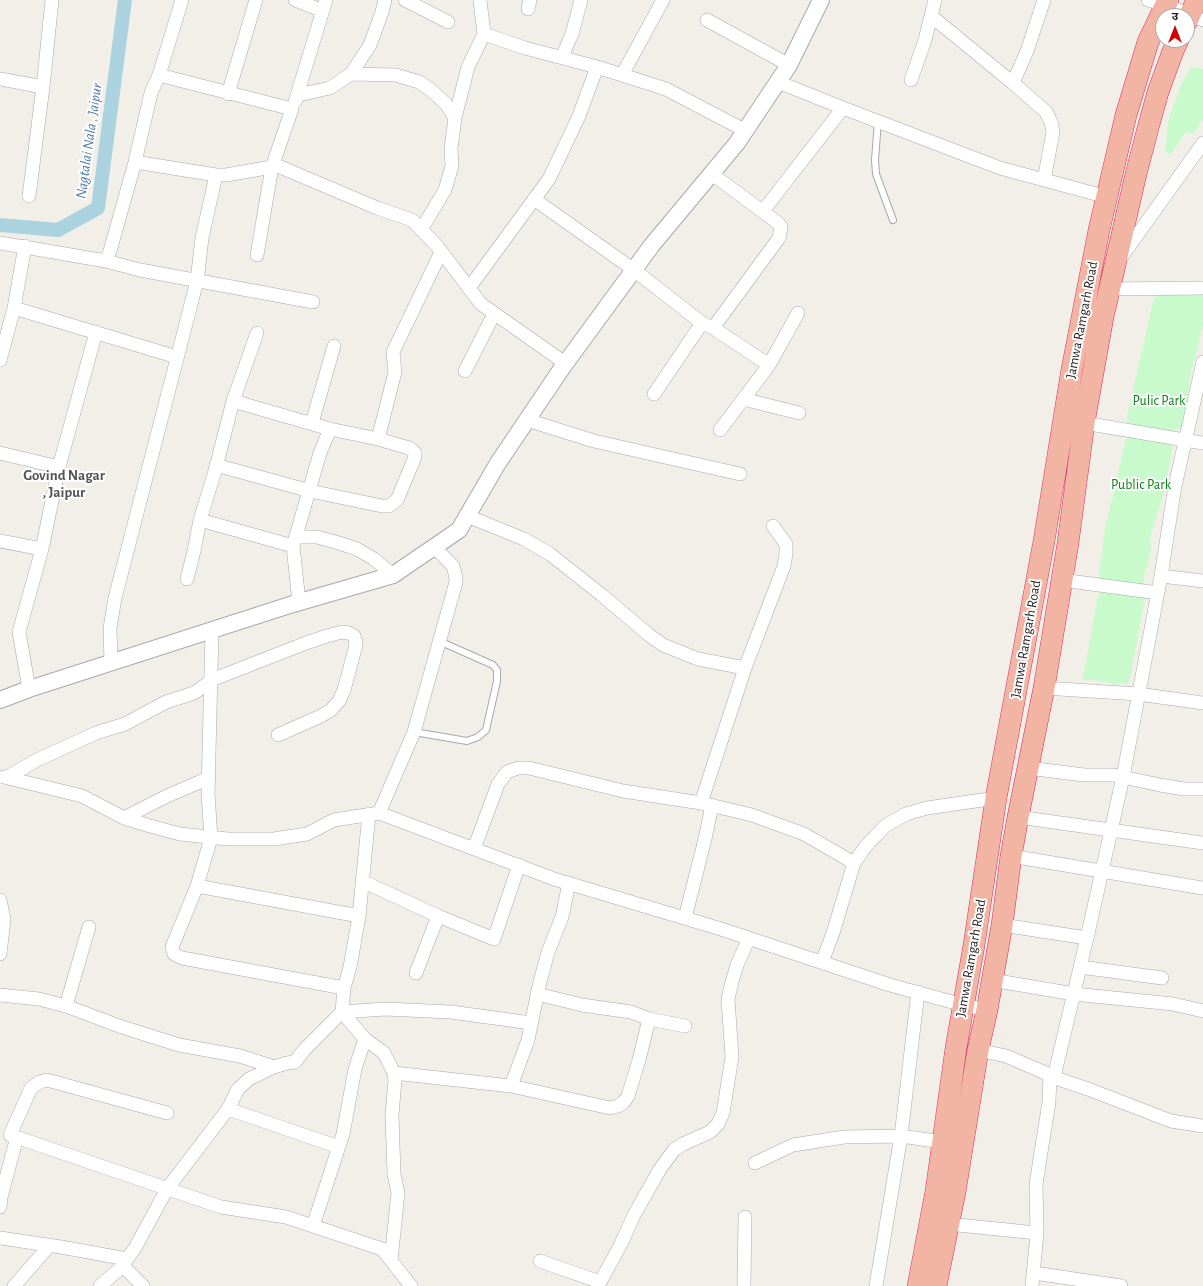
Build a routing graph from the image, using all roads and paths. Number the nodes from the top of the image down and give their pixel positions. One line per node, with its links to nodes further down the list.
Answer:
1 (52, 0): 31 (street)
2 (182, 0): 25 (street)
3 (256, 0): 32 (street)
4 (295, 0): 14 (street)
5 (385, 0): 24 (street)
6 (405, 0): 18 (street)
7 (480, 0): 19 (street)
8 (581, 0): 21 (street)
9 (663, 0): 26 (street)
10 (821, 0): 22 (street)
11 (935, 0): 16 (street)
12 (1044, 0): 30 (street)
13 (1161, 2): 15 (street); 46 (highway, Jamwa Ramgarh Road)
14 (324, 6): 33 (street)
15 (1178, 8)
16 (931, 16): 28 (street); 30 (street)
17 (707, 20): 22 (street)
18 (448, 22)
19 (484, 34): 21 (street); 36 (street)
20 (1175, 48): 56 (highway, Jamwa Ramgarh Road)
21 (562, 58): 23 (street)
22 (789, 66): 29 (street)
23 (597, 67): 26 (street); 47 (street)
24 (351, 74): 33 (street); 36 (street)
25 (158, 75): 32 (street); 40 (street)
26 (622, 75): 38 (street)
27 (0, 79): 31 (street)
28 (911, 80)
29 (778, 82): 34 (street); 38 (street)
30 (1013, 83): 44 (street)
31 (43, 87): 45 (street)
32 (228, 94): 35 (street)
33 (298, 95): 35 (street)
34 (843, 108): 37 (street); 48 (street)
35 (292, 109): 41 (street)
36 (455, 118): 50 (street)
37 (878, 121): 44 (street); 49 (lane)
38 (746, 130): 42 (street)
39 (1203, 143): 56 (street)
40 (135, 162): 43 (street); 55 (street)
41 (272, 167): 43 (street); 50 (street); 54 (street)
42 (712, 174): 48 (street); 57 (street)
43 (216, 175): 58 (street)
44 (1044, 180): 46 (street)
45 (29, 196)
46 (1107, 197): 124 (highway, Jamwa Ramgarh Road)
47 (534, 199): 57 (street); 59 (street)
48 (763, 211): 66 (street)
49 (893, 220)
50 (421, 230): 53 (street)
51 (0, 243): 52 (street)
52 (25, 246): 55 (street); 63 (street)
53 (441, 252): 59 (street); 85 (street)
54 (257, 255)
55 (106, 260): 58 (street)
56 (1114, 268): 61 (highway, Jamwa Ramgarh Road)
57 (634, 270): 66 (street); 73 (street)
58 (197, 281): 62 (street); 70 (street)
59 (469, 288): 65 (street)
60 (1203, 288): 61 (street)
61 (1110, 289): 82 (highway, Jamwa Ramgarh Road)
62 (313, 302)
63 (14, 308): 67 (street); 71 (street)
64 (798, 313): 74 (street)
65 (494, 314): 73 (street); 75 (street)
66 (707, 326): 74 (street); 76 (street)
67 (96, 332): 70 (street); 90 (street)
68 (257, 333): 78 (street)
69 (334, 346): 81 (street)
70 (177, 357): 109 (street)
71 (0, 360)
72 (1203, 362): 86 (street)
73 (565, 364): 80 (street)
74 (769, 365): 77 (street)
75 (465, 371)
76 (654, 394)
77 (743, 399): 79 (street); 84 (street)
78 (232, 401): 81 (street); 89 (street)
79 (800, 413)
80 (527, 420): 91 (street); 93 (street)
81 (312, 423): 83 (street)
82 (1084, 423): 86 (street); 103 (highway, Jamwa Ramgarh Road)
83 (330, 429): 85 (street); 92 (street)
84 (720, 430)
85 (378, 438): 92 (street)
86 (1185, 440): 87 (street); 101 (street)
87 (1203, 443)
88 (0, 453): 90 (street)
89 (216, 465): 92 (street); 94 (street)
90 (58, 467): 99 (street)
91 (740, 474)
92 (310, 491): 97 (street)
93 (467, 516): 98 (street); 110 (street)
94 (200, 520): 97 (street); 102 (street)
95 (773, 526): 110 (street)
96 (0, 541): 99 (street)
97 (295, 542): 100 (street); 106 (street)
98 (434, 547): 100 (street); 108 (street)
99 (42, 549): 113 (street)
100 (394, 575): 106 (street)
101 (1161, 576): 104 (street); 105 (street)
102 (187, 579)
103 (1062, 580): 105 (street); 112 (highway, Jamwa Ramgarh Road)
104 (1203, 581)
105 (1158, 593): 114 (street)
106 (299, 602): 107 (street)
107 (212, 630): 109 (street); 111 (street)
108 (438, 641): 117 (street); 117 (lane)
109 (111, 663): 113 (street)
110 (744, 668): 125 (street)
111 (211, 681): 118 (street); 120 (street); 122 (street)
112 (1044, 688): 114 (street); 119 (highway, Jamwa Ramgarh Road)
113 (29, 689): 115 (street)
114 (1138, 694): 116 (street); 121 (street)
115 (0, 700)
116 (1203, 703)
117 (414, 732): 126 (street)
118 (278, 735)
119 (1028, 768): 121 (street); 127 (highway, Jamwa Ramgarh Road)
120 (3, 777): 128 (street)
121 (1123, 777): 123 (street); 129 (street)
122 (208, 778): 128 (street); 130 (street)
123 (1203, 789)
124 (996, 798): 134 (street); 160 (highway, Jamwa Ramgarh Road)
125 (706, 804): 132 (street); 134 (street); 144 (street)
126 (374, 814): 130 (street); 132 (street); 137 (street)
127 (1018, 817): 129 (street); 133 (highway, Jamwa Ramgarh Road)
128 (124, 818): 130 (street)
129 (1112, 829): 131 (street); 136 (street)
130 (210, 838): 139 (street)
131 (1203, 843)
132 (474, 849): 135 (street)
133 (1011, 856): 136 (street); 145 (highway, Jamwa Ramgarh Road)
134 (854, 863): 150 (street)
135 (519, 865): 138 (street); 143 (street)
136 (1102, 870): 140 (street); 148 (street)
137 (362, 881): 142 (street); 143 (street)
138 (569, 883): 144 (street); 157 (street)
139 (197, 886): 142 (street); 155 (street)
140 (1203, 888)
141 (0, 900): 149 (street)
142 (359, 916): 155 (street)
143 (438, 916): 152 (street)
144 (685, 918): 147 (street)
145 (1002, 924): 148 (street); 154 (highway, Jamwa Ramgarh Road)
146 (89, 927): 161 (street)
147 (749, 938): 150 (street); 194 (street)
148 (1087, 938): 151 (street)
149 (0, 954)
150 (822, 962): 156 (street)
151 (1080, 967): 153 (street); 158 (street)
152 (416, 973)
153 (1162, 978)
154 (992, 980): 158 (street); 162 (highway, Jamwa Ramgarh Road)
155 (344, 988): 164 (street)
156 (918, 992): 160 (street); 178 (street)
157 (537, 994): 165 (street); 166 (street)
158 (1074, 994): 163 (street); 172 (street)
159 (0, 995): 161 (street)
160 (963, 1005): 162 (street); 179 (highway, Jamwa Ramgarh Road)
161 (66, 1006): 170 (street)
162 (987, 1010): 169 (highway, Jamwa Ramgarh Road)
163 (1203, 1011)
164 (342, 1012): 166 (street); 168 (street); 170 (street)
165 (650, 1019): 167 (street); 173 (street)
166 (531, 1023): 173 (street)
167 (685, 1026)
168 (365, 1038): 171 (street); 180 (street)
169 (978, 1050): 172 (street); 185 (highway, Jamwa Ramgarh Road)
170 (274, 1067): 174 (street)
171 (394, 1073): 173 (street); 190 (street)
172 (1052, 1076): 176 (street); 187 (street)
173 (511, 1086)
174 (228, 1109): 180 (street); 182 (street)
175 (167, 1113): 177 (street)
176 (1203, 1126)
177 (9, 1134): 182 (street); 183 (street)
178 (901, 1136): 179 (street); 181 (street); 200 (street)
179 (942, 1142): 201 (highway, Jamwa Ramgarh Road)
180 (339, 1147): 186 (street)
181 (755, 1163)
182 (167, 1189): 186 (street); 192 (street)
183 (0, 1207)
184 (745, 1216): 199 (street)
185 (948, 1224): 187 (street); 202 (highway, Jamwa Ramgarh Road)
186 (313, 1226): 190 (street)
187 (1037, 1233): 193 (street)
188 (0, 1238): 189 (street)
189 (50, 1245): 192 (street); 195 (street)
190 (391, 1260): 198 (street)
191 (540, 1261): 194 (street)
192 (125, 1263): 196 (street); 197 (street)
193 (1033, 1280): 203 (street)
194 (599, 1284)
195 (14, 1286)
196 (100, 1286)
197 (143, 1286)
198 (411, 1286)
199 (744, 1286)
200 (876, 1286)
201 (918, 1286)
202 (936, 1286)
203 (1121, 1286)

